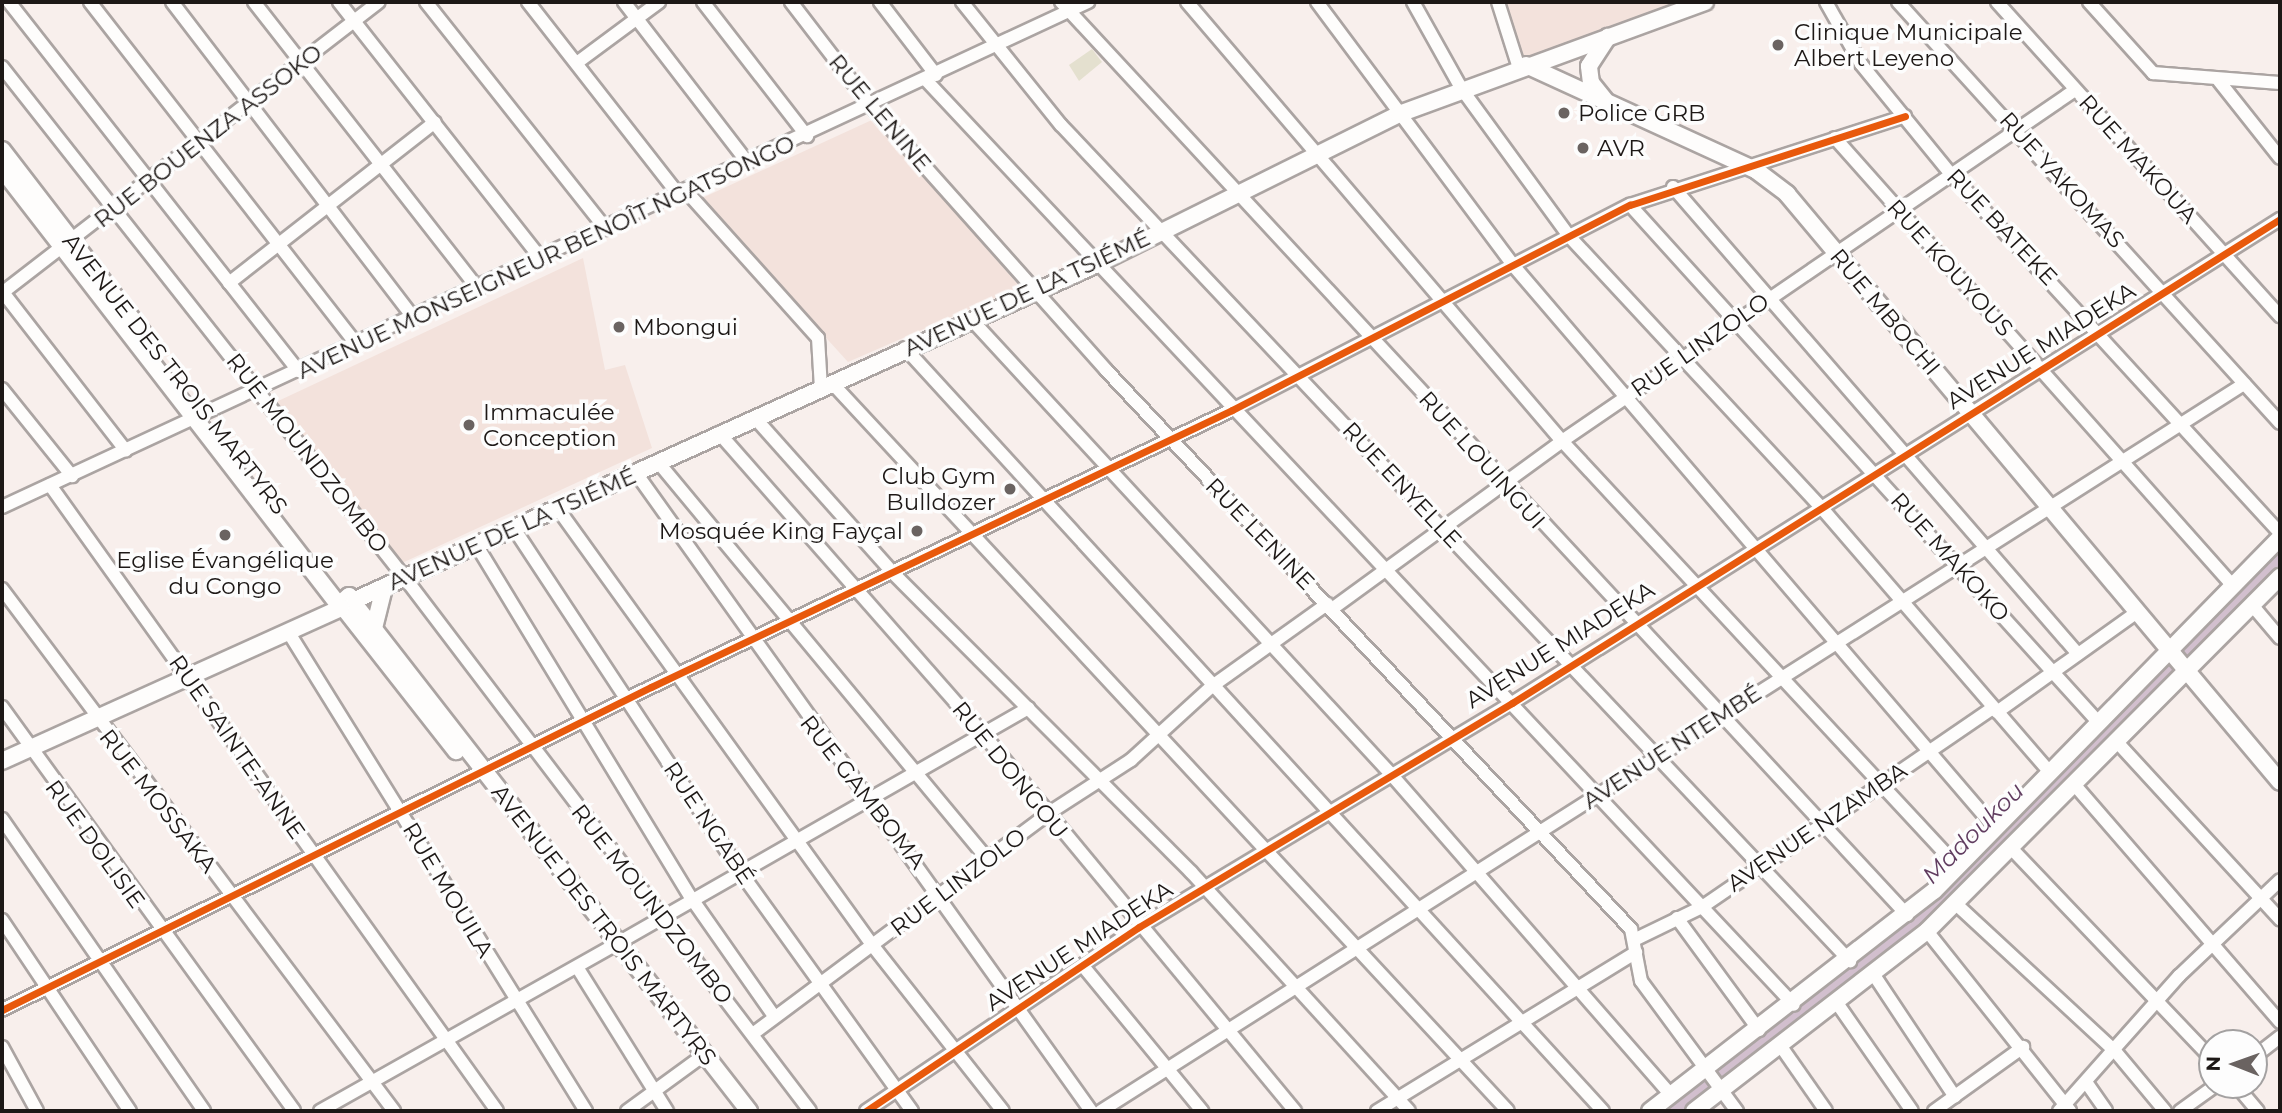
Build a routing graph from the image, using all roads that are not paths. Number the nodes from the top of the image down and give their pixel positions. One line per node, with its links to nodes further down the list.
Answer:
1 (9, 2): 57 (street)
2 (90, 2): 48 (street)
3 (172, 2): 39 (street)
4 (254, 2): 31 (street)
5 (339, 2): 27 (street)
6 (379, 2): 27 (street, RUE BOUENZA ASSOKO)
7 (426, 2): 66 (street)
8 (528, 2): 30 (street)
9 (624, 2): 26 (street)
10 (659, 2): 26 (street)
11 (703, 2): 46 (street)
12 (791, 2): 40 (street, RUE LENINE)
13 (880, 2): 34 (street)
14 (962, 2): 29 (street, RUE ENYELLE)
15 (1088, 2): 25 (street, AVENUE MONSEIGNEUR BENOÎT NGATSONGO)
16 (1187, 2): 50 (street)
17 (1317, 2): 42 (street)
18 (1413, 2): 37 (street)
19 (1499, 2): 32 (street)
20 (1704, 2): 28 (main road, AVENUE DE LA TSIÉMÉ)
21 (1826, 2): 43 (street, RUE BATEKE)
22 (1898, 2): 45 (street, RUE YAKOMAS)
23 (1997, 2): 38 (street, RUE MAKOUA)
24 (2089, 2): 35 (street)
25 (1065, 7): 29 (street, AVENUE MONSEIGNEUR BENOÎT NGATSONGO); 60 (street, RUE LOUINGUI)
26 (637, 19): 30 (street); 52 (street)
27 (353, 20): 31 (street, RUE BOUENZA ASSOKO); 44 (street)
28 (1614, 32): 32 (main road, AVENUE DE LA TSIÉMÉ); 41 (main road)
29 (996, 47): 34 (street, AVENUE MONSEIGNEUR BENOÎT NGATSONGO); 67 (street, RUE ENYELLE)
30 (578, 62): 59 (street)
31 (301, 64): 39 (street, RUE BOUENZA ASSOKO); 53 (street)
32 (1522, 65): 37 (main road, AVENUE DE LA TSIÉMÉ); 41 (main road, RUE MBOCHI)
33 (2, 67): 63 (street, RUE MOUNDZOMBO)
34 (931, 78): 40 (street, AVENUE MONSEIGNEUR BENOÎT NGATSONGO); 74 (street)
35 (2219, 80): 36 (street); 51 (street)
36 (2280, 83)
37 (1461, 88): 42 (main road, AVENUE DE LA TSIÉMÉ); 68 (street)
38 (2075, 90): 45 (street, RUE LINZOLO); 72 (street, RUE MAKOUA)
39 (251, 102): 48 (street, RUE BOUENZA ASSOKO); 62 (street)
40 (870, 105): 46 (street, AVENUE MONSEIGNEUR BENOÎT NGATSONGO); 77 (street, RUE LENINE)
41 (1612, 107): 54 (main road, RUE MBOCHI)
42 (1399, 114): 50 (main road, AVENUE DE LA TSIÉMÉ); 75 (street)
43 (1905, 116): 47 (street); 56 (street, RUE BATEKE)
44 (435, 122): 53 (street); 73 (street)
45 (2016, 128): 56 (street, RUE LINZOLO); 80 (street, RUE YAKOMAS)
46 (807, 136): 52 (street, AVENUE MONSEIGNEUR BENOÎT NGATSONGO)
47 (1835, 138): 54 (street); 64 (street, RUE KOUYOUS)
48 (201, 143): 57 (street, RUE BOUENZA ASSOKO); 70 (street)
49 (2, 150): 69 (main road, AVENUE DES TROIS MARTYRS)
50 (1315, 157): 60 (main road, AVENUE DE LA TSIÉMÉ); 82 (street)
51 (2280, 158)
52 (748, 163): 59 (street, AVENUE MONSEIGNEUR BENOÎT NGATSONGO)
53 (381, 168): 62 (street); 78 (street)
54 (1743, 168): 58 (street); 71 (main road, RUE MBOCHI)
55 (2, 169): 69 (main road, AVENUE DES TROIS MARTYRS)
56 (1950, 173): 64 (street, RUE LINZOLO); 87 (street, RUE BATEKE)
57 (149, 181): 63 (street, RUE BOUENZA ASSOKO); 76 (street)
58 (1673, 187): 61 (street); 81 (street)
59 (683, 193): 66 (street, AVENUE MONSEIGNEUR BENOÎT NGATSONGO); 96 (street)
60 (1238, 194): 67 (main road, AVENUE DE LA TSIÉMÉ); 88 (street, RUE LOUINGUI)
61 (1630, 205): 68 (street); 86 (street, RUE MAKOKO)
62 (332, 206): 70 (street); 84 (street)
63 (115, 207): 69 (street, RUE BOUENZA ASSOKO); 98 (street, RUE MOUNDZOMBO)
64 (1895, 209): 71 (street, RUE LINZOLO); 92 (street, RUE KOUYOUS)
65 (2280, 219): 72 (street, AVENUE MIADEKA)
66 (606, 229): 73 (street, AVENUE MONSEIGNEUR BENOÎT NGATSONGO)
67 (1161, 231): 74 (main road, AVENUE DE LA TSIÉMÉ); 94 (street, RUE ENYELLE)
68 (1568, 235): 75 (street); 91 (street)
69 (68, 245): 79 (street, RUE BOUENZA ASSOKO); 102 (main road, AVENUE DES TROIS MARTYRS)
70 (279, 246): 76 (street); 89 (street)
71 (1834, 251): 81 (street, RUE LINZOLO); 101 (main road, RUE MBOCHI)
72 (2225, 254): 80 (street, AVENUE MIADEKA); 83 (street, RUE MAKOUA)
73 (541, 259): 78 (street, AVENUE MONSEIGNEUR BENOÎT NGATSONGO)
74 (1097, 264): 77 (main road, AVENUE DE LA TSIÉMÉ); 100 (street)
75 (1512, 264): 82 (street); 99 (street)
76 (229, 283): 93 (street)
77 (1035, 289): 85 (main road, AVENUE DE LA TSIÉMÉ); 107 (street, RUE LENINE)
78 (479, 290): 84 (street, AVENUE MONSEIGNEUR BENOÎT NGATSONGO)
79 (2, 292): 109 (street)
80 (2162, 292): 87 (street, AVENUE MIADEKA); 95 (street, RUE YAKOMAS)
81 (1771, 296): 86 (street, RUE LINZOLO); 110 (street)
82 (1443, 305): 88 (street); 108 (street)
83 (2280, 316)
84 (414, 318): 89 (street, AVENUE MONSEIGNEUR BENOÎT NGATSONGO)
85 (971, 319): 90 (main road, AVENUE DE LA TSIÉMÉ); 113 (street)
86 (1736, 320): 91 (street, RUE LINZOLO); 115 (street, RUE MAKOKO)
87 (2100, 334): 92 (street, AVENUE MIADEKA); 104 (street, RUE BATEKE)
88 (1371, 339): 94 (street); 117 (street, RUE LOUINGUI)
89 (356, 345): 93 (street, AVENUE MONSEIGNEUR BENOÎT NGATSONGO)
90 (905, 348): 96 (main road, AVENUE DE LA TSIÉMÉ); 119 (street)
91 (1685, 356): 99 (street, RUE LINZOLO); 121 (street)
92 (2040, 369): 101 (street, AVENUE MIADEKA); 111 (street, RUE KOUYOUS)
93 (298, 371): 98 (street, AVENUE MONSEIGNEUR BENOÎT NGATSONGO)
94 (1299, 373): 100 (street); 124 (street, RUE ENYELLE)
95 (2244, 384): 104 (street, AVENUE NTEMBÉ); 105 (street, RUE YAKOMAS)
96 (826, 386): 103 (main road, AVENUE DE LA TSIÉMÉ); 127 (street)
97 (2, 389): 116 (street)
98 (257, 389): 102 (street, AVENUE MONSEIGNEUR BENOÎT NGATSONGO); 136 (street, RUE MOUNDZOMBO)
99 (1624, 398): 108 (street, RUE LINZOLO); 130 (street)
100 (1232, 410): 107 (street); 133 (street)
101 (1971, 414): 110 (street, AVENUE MIADEKA); 122 (main road, RUE MBOCHI)
102 (199, 416): 109 (street, AVENUE MONSEIGNEUR BENOÎT NGATSONGO); 143 (main road, AVENUE DES TROIS MARTYRS)
103 (755, 418): 106 (main road, AVENUE DE LA TSIÉMÉ); 134 (street)
104 (2182, 423): 111 (street, AVENUE NTEMBÉ); 126 (street, RUE BATEKE)
105 (2280, 423)
106 (719, 433): 112 (main road, AVENUE DE LA TSIÉMÉ); 140 (street, RUE DONGOU)
107 (1166, 436): 113 (street); 145 (street, RUE LENINE)
108 (1562, 441): 117 (street, RUE LINZOLO); 137 (street)
109 (126, 451): 116 (street, AVENUE MONSEIGNEUR BENOÎT NGATSONGO)
110 (1907, 452): 115 (street, AVENUE MIADEKA); 131 (street)
111 (2123, 458): 122 (street, AVENUE NTEMBÉ); 138 (street, RUE KOUYOUS)
112 (658, 462): 114 (main road, AVENUE DE LA TSIÉMÉ); 148 (street)
113 (1104, 466): 119 (street); 154 (street)
114 (636, 473): 123 (main road, AVENUE DE LA TSIÉMÉ); 152 (street, RUE GAMBOMA)
115 (1876, 473): 121 (street, AVENUE MIADEKA); 132 (street, RUE MAKOKO)
116 (72, 476): 118 (street, AVENUE MONSEIGNEUR BENOÎT NGATSONGO)
117 (1504, 484): 124 (street, RUE LINZOLO); 147 (street, RUE LOUINGUI)
118 (50, 485): 120 (street, AVENUE MONSEIGNEUR BENOÎT NGATSONGO); 161 (street, RUE SAINTE-ANNE)
119 (1038, 498): 127 (street); 162 (street)
120 (4, 502)
121 (1820, 506): 130 (street, AVENUE MIADEKA); 142 (street)
122 (2048, 506): 131 (street, AVENUE NTEMBÉ); 146 (main road, RUE MBOCHI)
123 (558, 509): 125 (main road, AVENUE DE LA TSIÉMÉ); 159 (street)
124 (1441, 528): 133 (street, RUE LINZOLO); 157 (street, RUE ENYELLE)
125 (515, 530): 129 (main road, AVENUE DE LA TSIÉMÉ); 163 (street, RUE NGABÉ)
126 (2280, 533)
127 (969, 534): 134 (street); 174 (street)
128 (2280, 538): 138 (main road)
129 (477, 546): 136 (main road, AVENUE DE LA TSIÉMÉ); 170 (street)
130 (1760, 546): 137 (street, AVENUE MIADEKA); 153 (street)
131 (1985, 547): 132 (street, AVENUE NTEMBÉ); 155 (street)
132 (1957, 567): 142 (street, AVENUE NTEMBÉ); 158 (street, RUE MAKOKO)
133 (1388, 569): 145 (street, RUE LINZOLO); 164 (street)
134 (892, 572): 140 (street); 166 (street)
135 (2280, 577): 144 (main road)
136 (405, 578): 139 (main road, AVENUE DE LA TSIÉMÉ); 176 (street, RUE MOUNDZOMBO)
137 (1694, 584): 147 (street, AVENUE MIADEKA); 160 (street)
138 (2233, 586): 156 (main road)
139 (384, 588): 143 (main road, AVENUE DE LA TSIÉMÉ); 149 (main road)
140 (853, 588): 148 (street); 172 (street, RUE DONGOU)
141 (2, 589): 169 (street, RUE MOSSAKA)
142 (1899, 602): 153 (street, AVENUE NTEMBÉ); 167 (street)
143 (348, 604): 149 (main road, AVENUE DES TROIS MARTYRS); 150 (main road, AVENUE DE LA TSIÉMÉ); 182 (main road, AVENUE DES TROIS MARTYRS)
144 (2252, 605): 151 (street); 156 (main road)
145 (1330, 606): 154 (street, RUE LINZOLO); 173 (street, RUE LENINE)
146 (2137, 611): 155 (street, AVENUE NZAMBA); 156 (main road, RUE MBOCHI)
147 (1635, 623): 157 (street, AVENUE MIADEKA); 168 (street, RUE LOUINGUI)
148 (787, 624): 152 (street); 184 (street)
149 (373, 628): 182 (main road, AVENUE DES TROIS MARTYRS)
150 (289, 633): 161 (main road, AVENUE DE LA TSIÉMÉ); 192 (street, RUE MOUILA)
151 (2280, 638)
152 (751, 640): 159 (street); 190 (street, RUE GAMBOMA)
153 (1838, 643): 160 (street, AVENUE NTEMBÉ); 177 (street)
154 (1269, 647): 162 (street, RUE LINZOLO); 183 (street)
155 (2078, 654): 158 (street, AVENUE NZAMBA)
156 (2178, 662): 171 (main road); 175 (main road); 186 (main road, RUE MBOCHI)
157 (1570, 664): 164 (street, AVENUE MIADEKA); 179 (street, RUE ENYELLE)
158 (2054, 673): 167 (street, AVENUE NZAMBA); 171 (street, RUE MAKOKO)
159 (675, 676): 163 (street); 198 (street)
160 (1782, 676): 168 (street, AVENUE NTEMBÉ); 187 (street)
161 (188, 680): 169 (main road, AVENUE DE LA TSIÉMÉ); 201 (street, RUE SAINTE-ANNE)
162 (1211, 687): 174 (street, RUE LINZOLO); 191 (street)
163 (627, 700): 170 (street); 206 (street, RUE NGABÉ)
164 (1512, 703): 173 (street, AVENUE MIADEKA); 189 (street)
165 (2, 707): 178 (street, RUE DOLISIE)
166 (1029, 708): 172 (street); 185 (street)
167 (1995, 710): 177 (street, AVENUE NZAMBA); 181 (street)
168 (1721, 715): 179 (street, AVENUE NTEMBÉ); 195 (street, RUE LOUINGUI)
169 (97, 721): 178 (main road, AVENUE DE LA TSIÉMÉ); 210 (street, RUE MOSSAKA)
170 (583, 722): 176 (street); 212 (street)
171 (2099, 724): 181 (main road)
172 (984, 735): 184 (street); 193 (street, RUE DONGOU)
173 (1449, 736): 183 (street, AVENUE MIADEKA); 197 (street, RUE LENINE)
174 (1159, 737): 185 (street, RUE LINZOLO); 200 (street)
175 (2117, 742): 188 (main road); 211 (street)
176 (530, 748): 182 (street); 217 (street, RUE MOUNDZOMBO)
177 (1929, 750): 187 (street, AVENUE NZAMBA); 196 (street)
178 (27, 751): 180 (main road, AVENUE DE LA TSIÉMÉ); 222 (street, RUE DOLISIE)
179 (1655, 756): 189 (street, AVENUE NTEMBÉ); 203 (street, RUE ENYELLE)
180 (2, 761)
181 (2049, 771): 196 (main road)
182 (479, 772): 192 (street); 225 (main road, AVENUE DES TROIS MARTYRS)
183 (1390, 773): 191 (street, AVENUE MIADEKA); 205 (street)
184 (915, 775): 190 (street); 202 (street)
185 (1097, 781): 193 (street, RUE LINZOLO); 208 (street)
186 (2280, 782)
187 (1882, 783): 195 (street, AVENUE NZAMBA); 204 (street)
188 (2073, 783): 199 (main road); 224 (street)
189 (1598, 797): 197 (street, AVENUE NTEMBÉ); 214 (street)
190 (867, 802): 198 (street); 209 (street, RUE GAMBOMA)
191 (1326, 811): 200 (street, AVENUE MIADEKA); 215 (street)
192 (401, 812): 201 (street); 238 (street, RUE MOUILA)
193 (1046, 815): 202 (street, RUE LINZOLO); 221 (street, RUE DONGOU)
194 (2, 819): 229 (street)
195 (1821, 824): 203 (street, AVENUE NZAMBA); 216 (street, RUE LOUINGUI)
196 (1993, 825): 204 (main road)
197 (1537, 832): 205 (street, AVENUE NTEMBÉ); 227 (street, RUE LENINE)
198 (797, 839): 206 (street); 226 (street)
199 (2011, 848): 213 (main road); 240 (street)
200 (1267, 851): 208 (street, AVENUE MIADEKA); 228 (street)
201 (313, 855): 210 (street); 250 (street, RUE SAINTE-ANNE)
202 (989, 861): 209 (street, RUE LINZOLO)
203 (1760, 864): 214 (street, AVENUE NZAMBA); 230 (street, RUE ENYELLE)
204 (1956, 865): 216 (main road)
205 (1475, 870): 215 (street, AVENUE NTEMBÉ); 235 (street)
206 (741, 873): 212 (street); 234 (street, RUE NGABÉ)
207 (2280, 880): 211 (street)
208 (1204, 888): 221 (street, AVENUE MIADEKA); 236 (street)
209 (943, 896): 226 (street, RUE LINZOLO); 242 (street, RUE GAMBOMA)
210 (232, 897): 222 (street); 262 (street, RUE MOSSAKA)
211 (2261, 898): 219 (street); 224 (street)
212 (692, 899): 217 (street); 244 (street)
213 (1956, 904): 223 (main road); 256 (street)
214 (1702, 907): 218 (street, AVENUE NZAMBA); 241 (street)
215 (1417, 909): 228 (street, AVENUE NTEMBÉ); 245 (street)
216 (1907, 915): 230 (main road)
217 (663, 917): 225 (street); 249 (street, RUE MOUNDZOMBO)
218 (1677, 918): 227 (street, AVENUE NZAMBA); 248 (street)
219 (2280, 919)
220 (2, 920): 237 (street)
221 (1139, 927): 231 (street, AVENUE MIADEKA); 247 (street, RUE DONGOU)
222 (158, 930): 229 (street); 274 (street, RUE DOLISIE)
223 (1927, 932): 233 (main road); 254 (street)
224 (2211, 943): 240 (street); 246 (street)
225 (614, 945): 232 (street); 257 (main road, AVENUE DES TROIS MARTYRS); 282 (main road, AVENUE DES TROIS MARTYRS)
226 (873, 946): 234 (street, RUE LINZOLO); 255 (street)
227 (1636, 946): 235 (street, AVENUE NZAMBA); 260 (street, RUE LENINE)
228 (1356, 948): 236 (street, AVENUE NTEMBÉ); 258 (street)
229 (98, 960): 237 (street); 273 (street)
230 (1850, 961): 241 (main road)
231 (1083, 966): 242 (street, AVENUE MIADEKA); 259 (street)
232 (577, 967): 238 (street); 265 (street)
233 (1874, 975): 239 (main road); 267 (street)
234 (821, 983): 244 (street, RUE LINZOLO); 264 (street, RUE NGABÉ)
235 (1578, 983): 245 (street, AVENUE NZAMBA); 266 (street)
236 (1294, 987): 247 (street, AVENUE NTEMBÉ); 268 (street)
237 (47, 988): 243 (street); 272 (street)
238 (517, 999): 250 (street); 278 (street, RUE MOUILA)
239 (1837, 1003): 251 (main road); 299 (street)
240 (2156, 1003): 252 (street); 256 (street)
241 (1794, 1005): 248 (main road)
242 (1018, 1006): 255 (street, AVENUE MIADEKA); 287 (street, RUE GAMBOMA)
243 (2, 1010)
244 (775, 1016): 249 (street, RUE LINZOLO)
245 (1520, 1021): 258 (street, AVENUE NZAMBA); 294 (street)
246 (2280, 1022)
247 (1227, 1028): 259 (street, AVENUE NTEMBÉ); 290 (street, RUE DONGOU)
248 (1759, 1030): 260 (main road)
249 (754, 1033): 283 (street, RUE MOUNDZOMBO)
250 (446, 1040): 262 (street); 277 (street, RUE SAINTE-ANNE)
251 (1780, 1045): 263 (main road); 298 (street)
252 (2198, 1045)
253 (2, 1046): 271 (street)
254 (2023, 1047): 267 (street); 270 (street)
255 (956, 1051): 264 (street, AVENUE MIADEKA); 286 (street)
256 (2115, 1051): 261 (street); 302 (street)
257 (697, 1060): 265 (street); 281 (main road, AVENUE DES TROIS MARTYRS)
258 (1460, 1060): 268 (street, AVENUE NZAMBA); 293 (street)
259 (1167, 1069): 288 (street, AVENUE NTEMBÉ); 289 (street)
260 (1707, 1070): 263 (street, RUE LENINE); 266 (main road)
261 (2087, 1082): 270 (street); 301 (street)
262 (371, 1083): 275 (street); 276 (street, RUE MOSSAKA)
263 (1721, 1089): 296 (main road); 297 (street, RUE LENINE)
264 (897, 1090): 284 (street, AVENUE MIADEKA); 285 (street, RUE NGABÉ)
265 (655, 1091): 279 (street); 280 (street)
266 (1671, 1095): 295 (main road)
267 (1955, 1097): 300 (street)
268 (1396, 1098): 291 (street, AVENUE NZAMBA); 292 (street)
269 (2198, 1098): 303 (street)
270 (2065, 1109)
271 (37, 1111)
272 (130, 1111)
273 (204, 1111)
274 (294, 1111)
275 (320, 1111)
276 (394, 1111)
277 (497, 1111)
278 (586, 1111)
279 (627, 1111)
280 (667, 1111)
281 (736, 1111)
282 (750, 1111)
283 (810, 1111)
284 (866, 1111)
285 (912, 1111)
286 (1003, 1111)
287 (1091, 1111)
288 (1101, 1111)
289 (1202, 1111)
290 (1295, 1111)
291 (1377, 1111)
292 (1409, 1111)
293 (1508, 1111)
294 (1603, 1111)
295 (1650, 1111)
296 (1694, 1111)
297 (1737, 1111)
298 (1826, 1111)
299 (1912, 1111)
300 (1934, 1111)
301 (2106, 1111)
302 (2165, 1111)
303 (2180, 1111)

